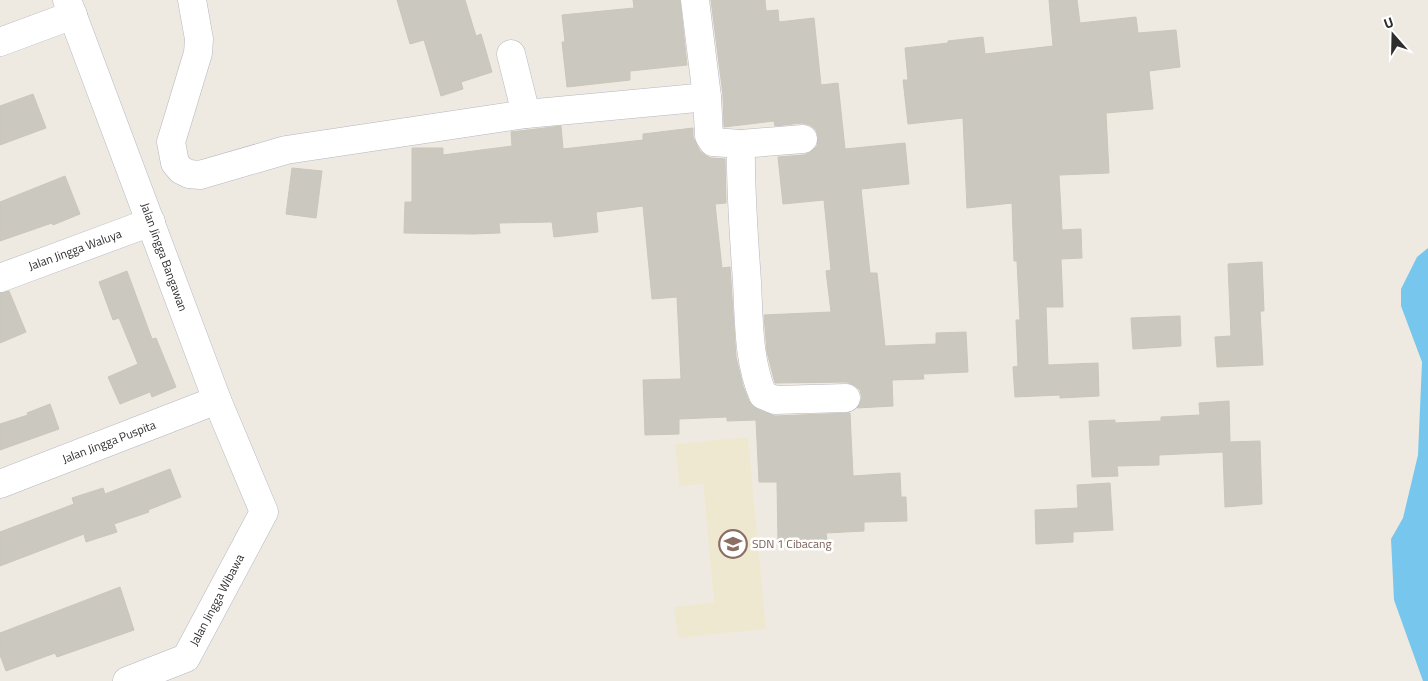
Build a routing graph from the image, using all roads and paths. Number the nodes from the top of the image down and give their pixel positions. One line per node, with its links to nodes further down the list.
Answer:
1 (192, 0): 7 (street)
2 (696, 0): 6 (street)
3 (70, 8): 4 (street); 10 (street, Jalan Jingga Bangawan)
4 (0, 42)
5 (511, 54): 7 (street)
6 (707, 97): 7 (street); 9 (street)
7 (526, 114)
8 (803, 139): 9 (street)
9 (741, 144): 12 (street)
10 (151, 222): 11 (street, Jalan Jingga Waluya); 13 (street, Jalan Jingga Bangawan)
11 (0, 278)
12 (846, 398)
13 (217, 400): 14 (street, Jalan Jingga Puspita); 15 (street, Jalan Jingga Bangawan)
14 (0, 484)
15 (264, 512): 16 (street, Jalan Jingga Wibawa)
16 (127, 681)

